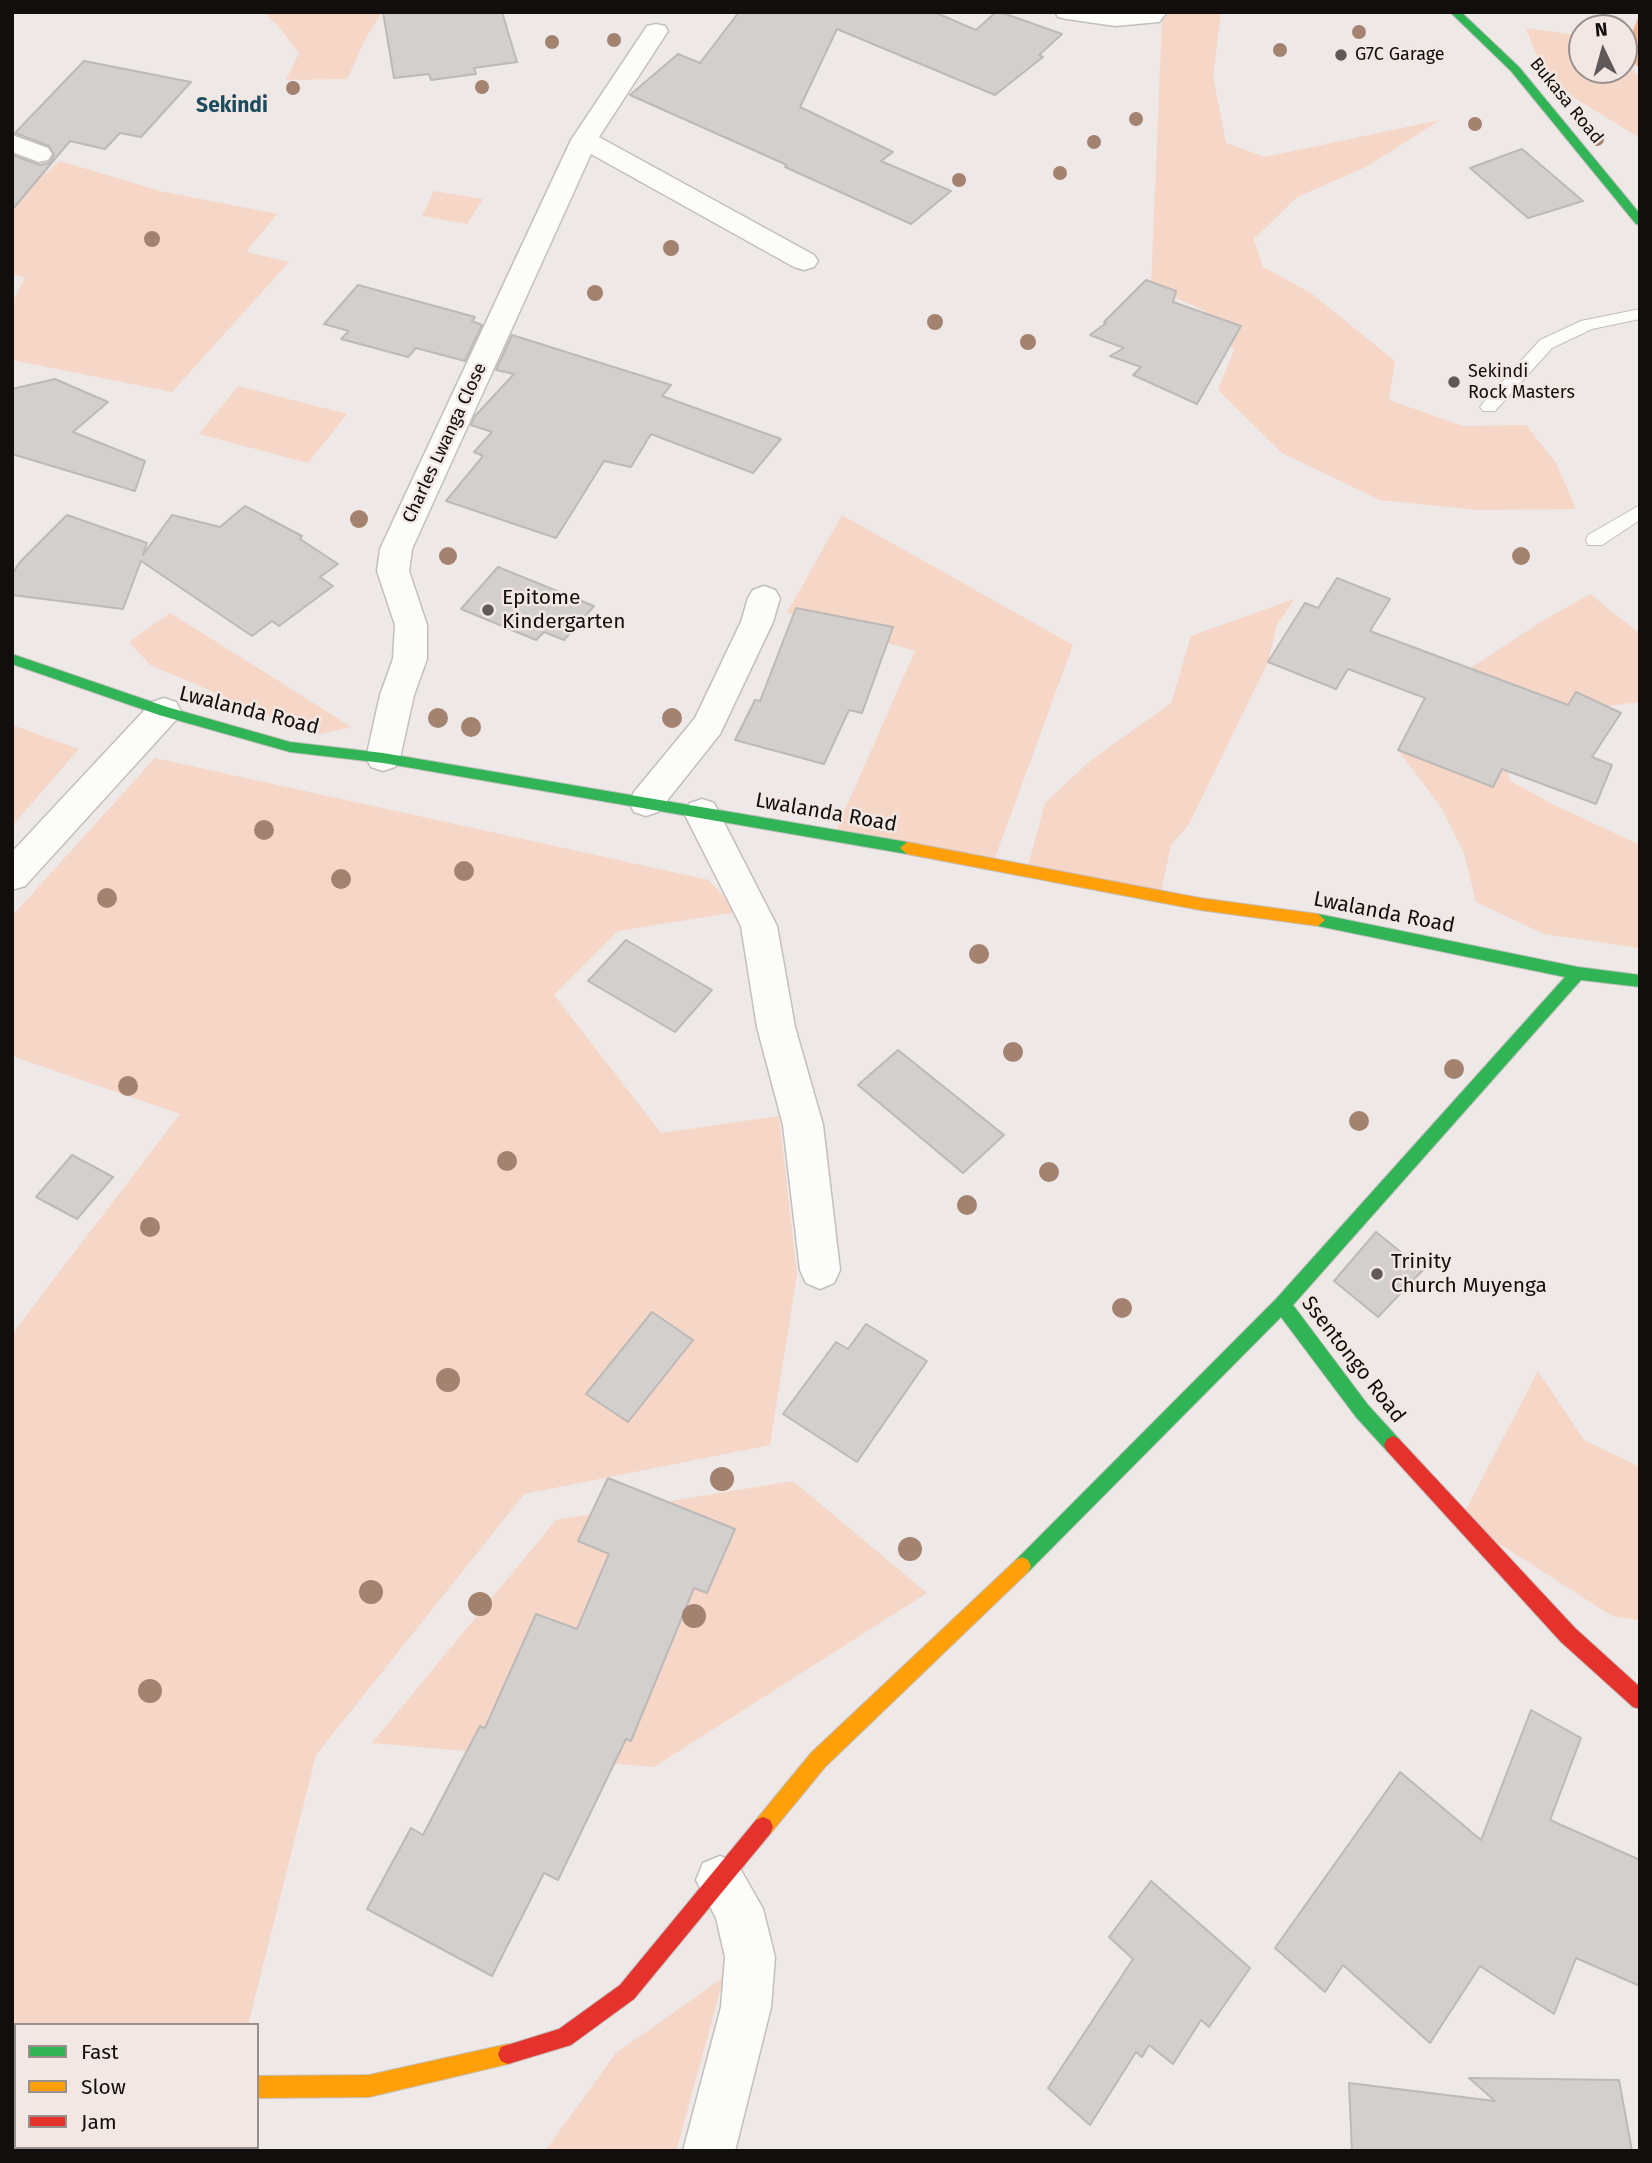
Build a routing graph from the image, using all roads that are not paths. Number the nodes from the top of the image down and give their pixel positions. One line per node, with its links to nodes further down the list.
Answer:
1 (1067, 12): 2 (street)
2 (1155, 12)
3 (1455, 12): 8 (street, Bukasa Road)
4 (656, 31): 5 (street, Charles Lwanga Close)
5 (584, 140): 9 (street); 17 (street, Charles Lwanga Close)
6 (12, 143): 7 (street)
7 (39, 154)
8 (1640, 222)
9 (804, 261)
10 (1640, 314): 11 (lane)
11 (1489, 407)
12 (1640, 511): 13 (lane)
13 (1595, 540)
14 (764, 598): 18 (street)
15 (12, 659): 16 (street, Lwalanda Road)
16 (164, 711): 17 (street, Lwalanda Road); 20 (street)
17 (383, 758): 18 (street, Lwalanda Road)
18 (646, 802): 19 (street, Lwalanda Road)
19 (702, 813): 21 (street, Lwalanda Road); 23 (street)
20 (12, 876)
21 (1578, 973): 22 (street, Lwalanda Road); 24 (street, Ssentongo Road)
22 (1640, 981)
23 (820, 1270)
24 (1282, 1305): 25 (street, Ssentongo Road); 26 (street)
25 (1640, 1700)
26 (720, 1880): 27 (street); 28 (street)
27 (259, 2087)
28 (709, 2151)

